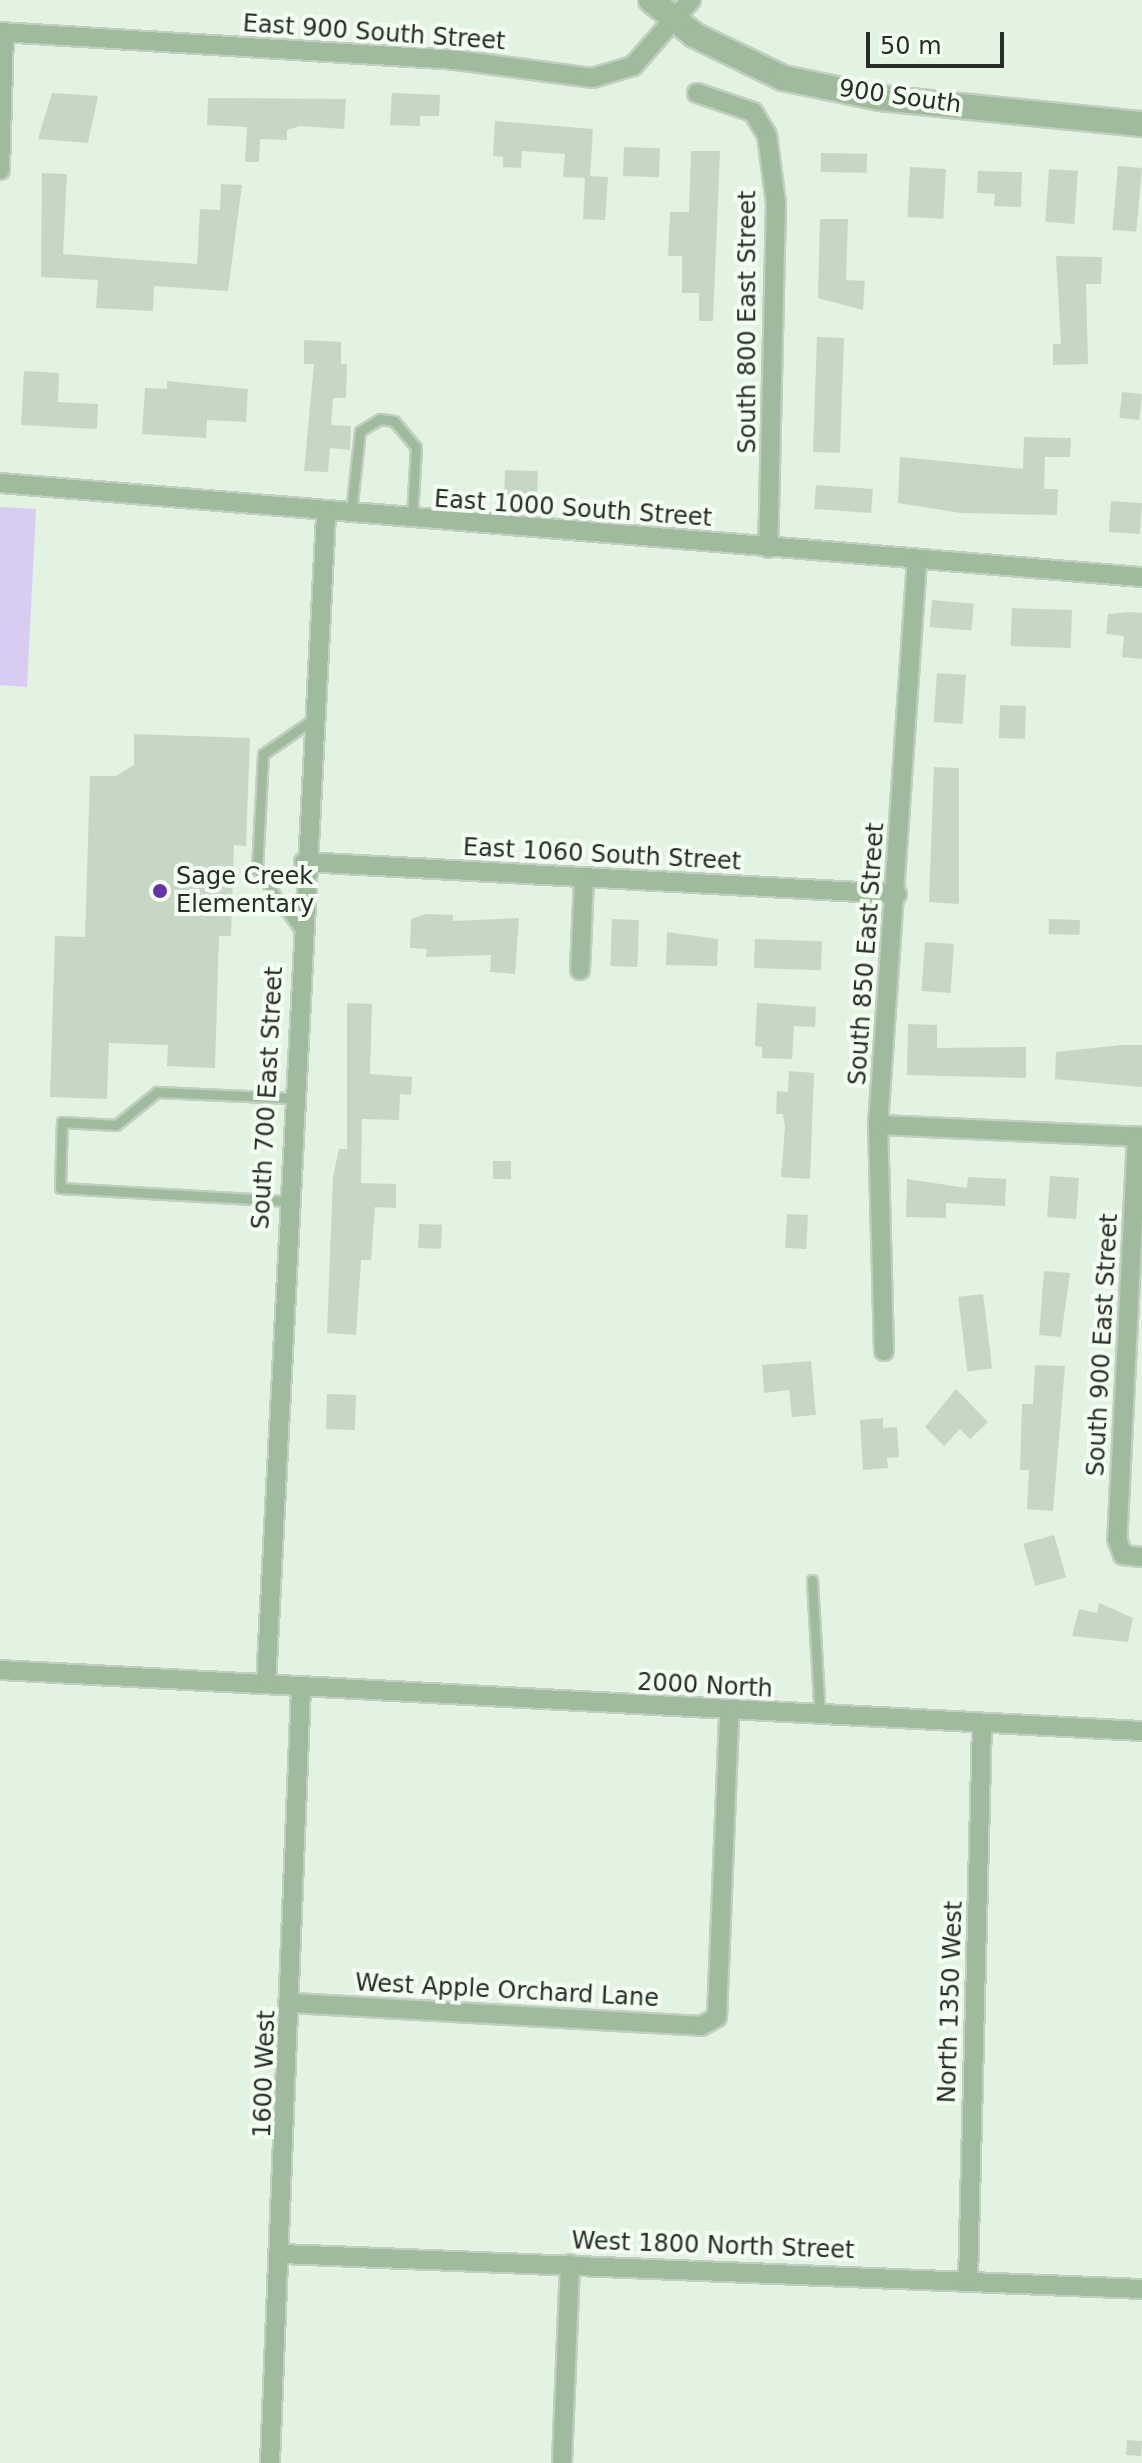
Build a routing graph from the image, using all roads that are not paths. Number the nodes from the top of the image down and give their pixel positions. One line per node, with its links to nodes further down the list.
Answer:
1 (651, 0): 3 (street, 900 South)
2 (691, 0): 3 (street)
3 (673, 20): 4 (street, East 900 South Street); 6 (street, 900 South)
4 (2, 32): 7 (street)
5 (697, 93): 12 (street, South 800 East Street)
6 (1142, 124)
7 (0, 170)
8 (0, 483): 9 (street, East 1000 South Street)
9 (326, 515): 10 (street, East 1000 South Street); 15 (street, South 700 East Street)
10 (351, 516): 11 (street, East 1000 South Street); 11 (lane)
11 (412, 521): 12 (street, East 1000 South Street)
12 (768, 548): 13 (street, East 1000 South Street)
13 (917, 560): 14 (street, East 1000 South Street); 18 (street, South 850 East Street)
14 (1142, 577)
15 (314, 719): 16 (street, South 700 East Street); 19 (lane)
16 (304, 862): 17 (street, East 1060 South Street); 19 (street, South 700 East Street)
17 (584, 879): 18 (street, East 1060 South Street); 20 (street)
18 (897, 894): 22 (street, South 850 East Street)
19 (300, 930): 21 (street, South 700 East Street)
20 (580, 970)
21 (291, 1098): 24 (street, South 700 East Street); 24 (lane)
22 (878, 1125): 23 (street); 25 (street, South 850 East Street)
23 (1140, 1136): 26 (street, South 900 East Street)
24 (287, 1201): 29 (street, South 700 East Street)
25 (884, 1351)
26 (1132, 1556)
27 (812, 1580): 32 (lane)
28 (0, 1670): 29 (street, 2000 North)
29 (266, 1684): 30 (street, 2000 North)
30 (301, 1687): 31 (street, 2000 North); 35 (street, 1600 West)
31 (729, 1712): 32 (street, 2000 North); 35 (street, West Apple Orchard Lane)
32 (820, 1717): 33 (street, 2000 North)
33 (982, 1724): 34 (street, 2000 North); 38 (street, North 1350 West)
34 (1142, 1731)
35 (292, 2003): 36 (street, 1600 West)
36 (282, 2254): 37 (street, West 1800 North Street); 40 (street, 1600 West)
37 (570, 2264): 38 (street, West 1800 North Street); 41 (street)
38 (968, 2281): 39 (street, West 1800 North Street)
39 (1142, 2289)
40 (270, 2463)
41 (562, 2463)

